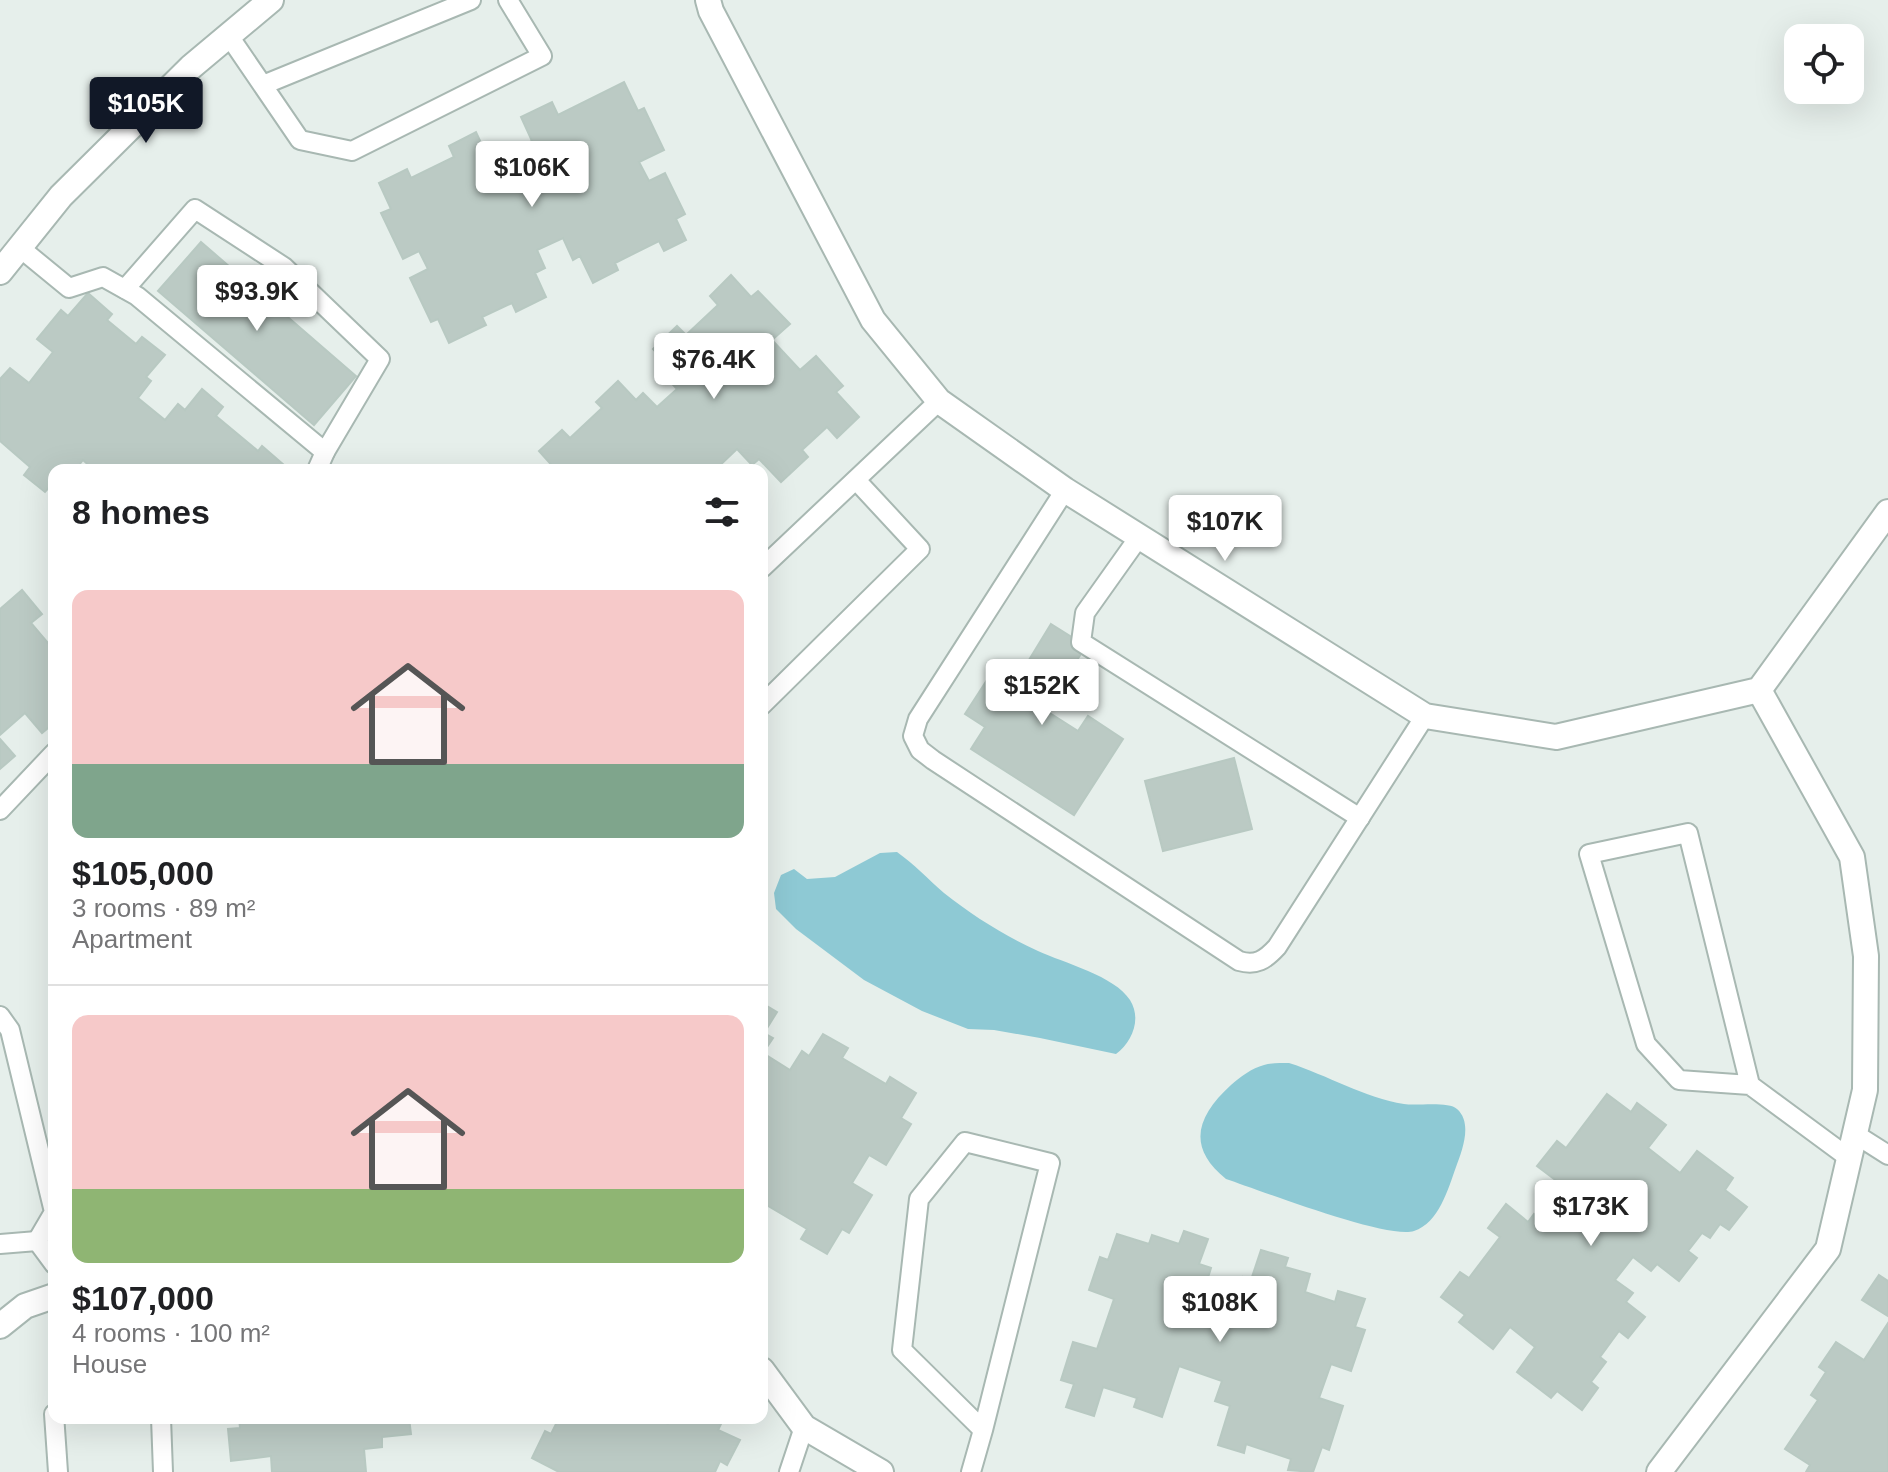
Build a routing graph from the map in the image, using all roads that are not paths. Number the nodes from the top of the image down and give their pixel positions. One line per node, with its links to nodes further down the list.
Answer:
1 (271, 0): 5 (street)
2 (471, 0): 6 (lane)
3 (508, 0): 6 (lane)
4 (708, 0): 10 (street)
5 (229, 36): 6 (lane); 7 (street)
6 (263, 85)
7 (19, 247): 8 (street); 9 (lane)
8 (0, 272)
9 (125, 289): 11 (lane); 11 (lane)
10 (939, 401): 13 (lane); 14 (street)
11 (325, 452): 12 (lane)
12 (320, 464)
13 (856, 480): 17 (lane); 19 (lane)
14 (1065, 490): 16 (street); 23 (lane)
15 (1888, 512): 18 (street)
16 (1139, 537): 20 (street); 23 (lane)
17 (768, 562)
18 (1759, 690): 20 (street); 26 (street)
19 (768, 699)
20 (1425, 716): 23 (lane)
21 (48, 759): 22 (lane)
22 (0, 810)
23 (1360, 818)
24 (0, 1016): 28 (lane)
25 (1750, 1085): 25 (lane); 26 (lane)
26 (1852, 1146): 27 (lane); 45 (street)
27 (1888, 1155)
28 (48, 1187)
29 (48, 1222): 30 (lane)
30 (37, 1241): 31 (lane); 32 (lane)
31 (0, 1244)
32 (48, 1256)
33 (48, 1298): 34 (street)
34 (0, 1326)
35 (768, 1378): 38 (street)
36 (53, 1424): 40 (lane)
37 (161, 1424): 41 (lane)
38 (804, 1427): 42 (lane); 43 (street)
39 (983, 1430): 39 (lane); 44 (lane)
40 (58, 1472)
41 (163, 1472)
42 (789, 1472)
43 (881, 1472)
44 (971, 1472)
45 (1659, 1472)

